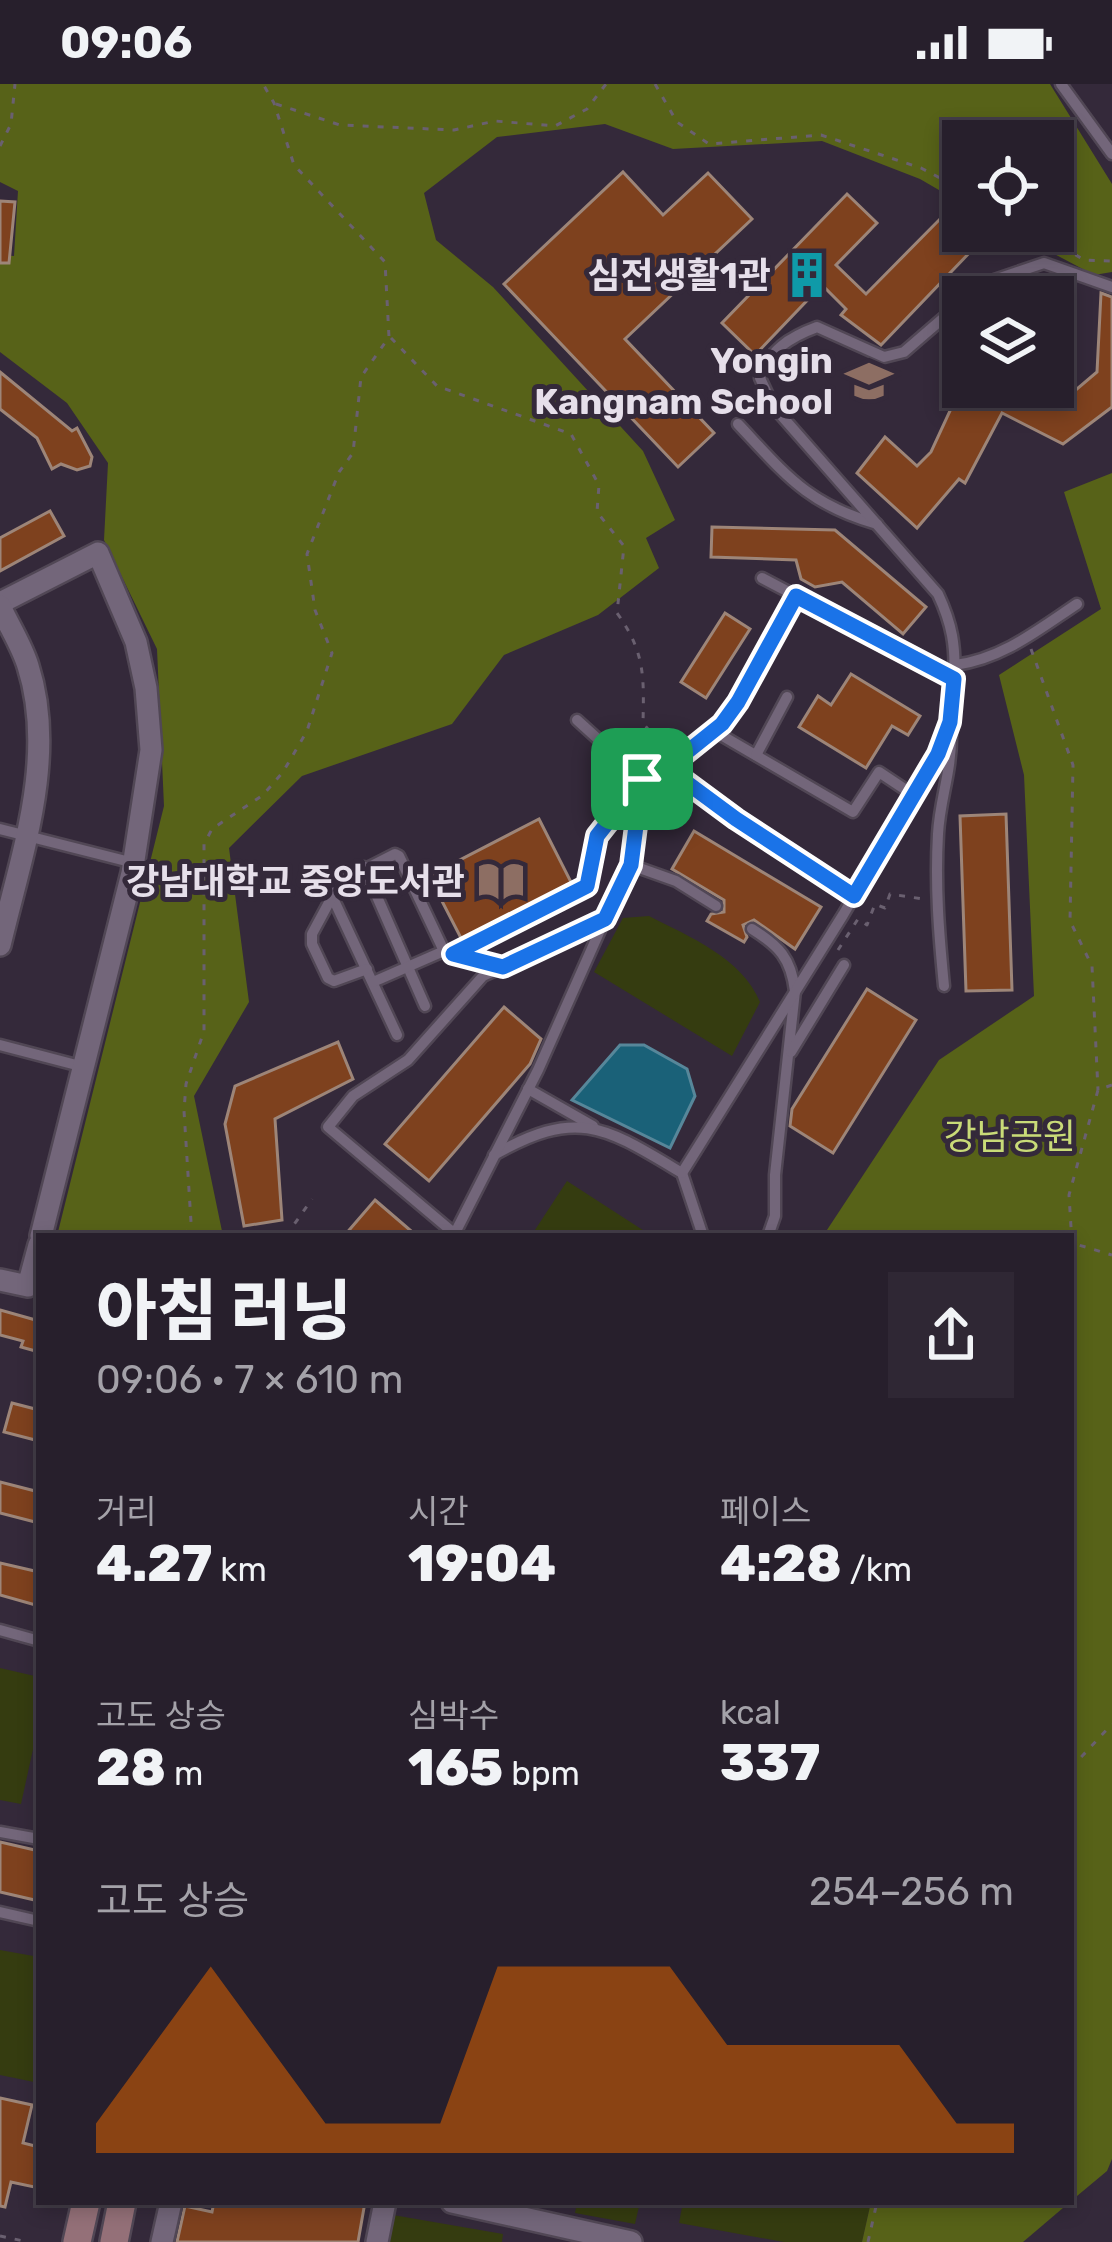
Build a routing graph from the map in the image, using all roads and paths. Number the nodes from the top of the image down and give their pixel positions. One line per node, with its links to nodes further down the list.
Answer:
1 (15, 84): 7 (path)
2 (262, 84): 6 (path)
3 (606, 84): 6 (path)
4 (655, 84): 9 (path)
5 (1061, 84): 8 (lane)
6 (274, 104): 15 (path)
7 (0, 146)
8 (1112, 154)
9 (942, 179)
10 (1071, 252): 11 (path)
11 (1112, 261)
12 (1005, 276): 13 (lane)
13 (1112, 287)
14 (942, 319): 17 (lane)
15 (389, 337): 28 (path); 67 (path)
16 (737, 424): 17 (lane)
17 (880, 524): 23 (lane)
18 (762, 578): 19 (lane)
19 (796, 596): 23 (lane); 27 (lane)
20 (0, 604): 34 (street); 35 (street)
21 (1077, 604): 22 (lane)
22 (1027, 637): 23 (lane); 61 (path)
23 (954, 672): 26 (lane)
24 (787, 697): 29 (lane)
25 (577, 720): 28 (lane)
26 (950, 722): 32 (lane); 40 (lane)
27 (714, 731): 29 (lane); 30 (lane)
28 (604, 744): 31 (lane)
29 (756, 755): 32 (lane)
30 (667, 768): 31 (lane); 39 (lane)
31 (642, 779): 36 (path); 46 (path)
32 (912, 794): 39 (lane)
33 (0, 829): 34 (lane)
34 (25, 835): 35 (lane); 45 (street)
35 (134, 863): 58 (street)
36 (631, 865): 41 (lane); 42 (lane)
37 (364, 867): 38 (lane); 46 (lane); 48 (lane)
38 (332, 896): 50 (lane); 50 (lane)
39 (854, 896): 53 (lane)
40 (936, 901): 44 (path); 52 (lane)
41 (716, 906)
42 (605, 919): 49 (lane); 60 (lane)
43 (752, 929): 53 (lane)
44 (845, 944)
45 (0, 945)
46 (448, 953): 48 (lane); 49 (lane)
47 (844, 965): 57 (lane)
48 (408, 966): 51 (lane); 54 (lane)
49 (503, 967): 69 (lane)
50 (367, 969): 51 (lane)
51 (373, 982): 55 (lane)
52 (944, 986)
53 (795, 991): 57 (lane); 64 (lane)
54 (425, 1006)
55 (397, 1035)
56 (0, 1045): 58 (lane)
57 (789, 1054): 72 (lane)
58 (84, 1067): 66 (street)
59 (1112, 1085): 61 (path)
60 (528, 1089): 62 (lane); 63 (lane)
61 (1098, 1090): 73 (path)
62 (597, 1128): 63 (lane); 64 (lane)
63 (491, 1157): 70 (lane)
64 (682, 1173): 71 (lane)
65 (312, 1199): 68 (path)
66 (42, 1233)
67 (187, 1233)
68 (288, 1233)
69 (452, 1233)
70 (455, 1233)
71 (702, 1233)
72 (769, 1233)
73 (1071, 1233)
74 (1074, 1245): 75 (path)
75 (1112, 1255)
76 (36, 1256): 77 (street)
77 (0, 1280)
78 (0, 1630): 79 (lane)
79 (36, 1640)
80 (1112, 1724): 81 (path)
81 (1074, 1765)
82 (0, 1832): 83 (lane)
83 (36, 1838)
84 (0, 1912): 85 (lane)
85 (36, 1920)
86 (85, 2205): 94 (street)
87 (121, 2205): 95 (street)
88 (170, 2205): 96 (street)
89 (384, 2205): 97 (street)
90 (465, 2205): 98 (street)
91 (876, 2205): 99 (path)
92 (0, 2236): 93 (path)
93 (28, 2242)
94 (77, 2242)
95 (114, 2242)
96 (162, 2242)
97 (377, 2242)
98 (629, 2242)
99 (868, 2242)

